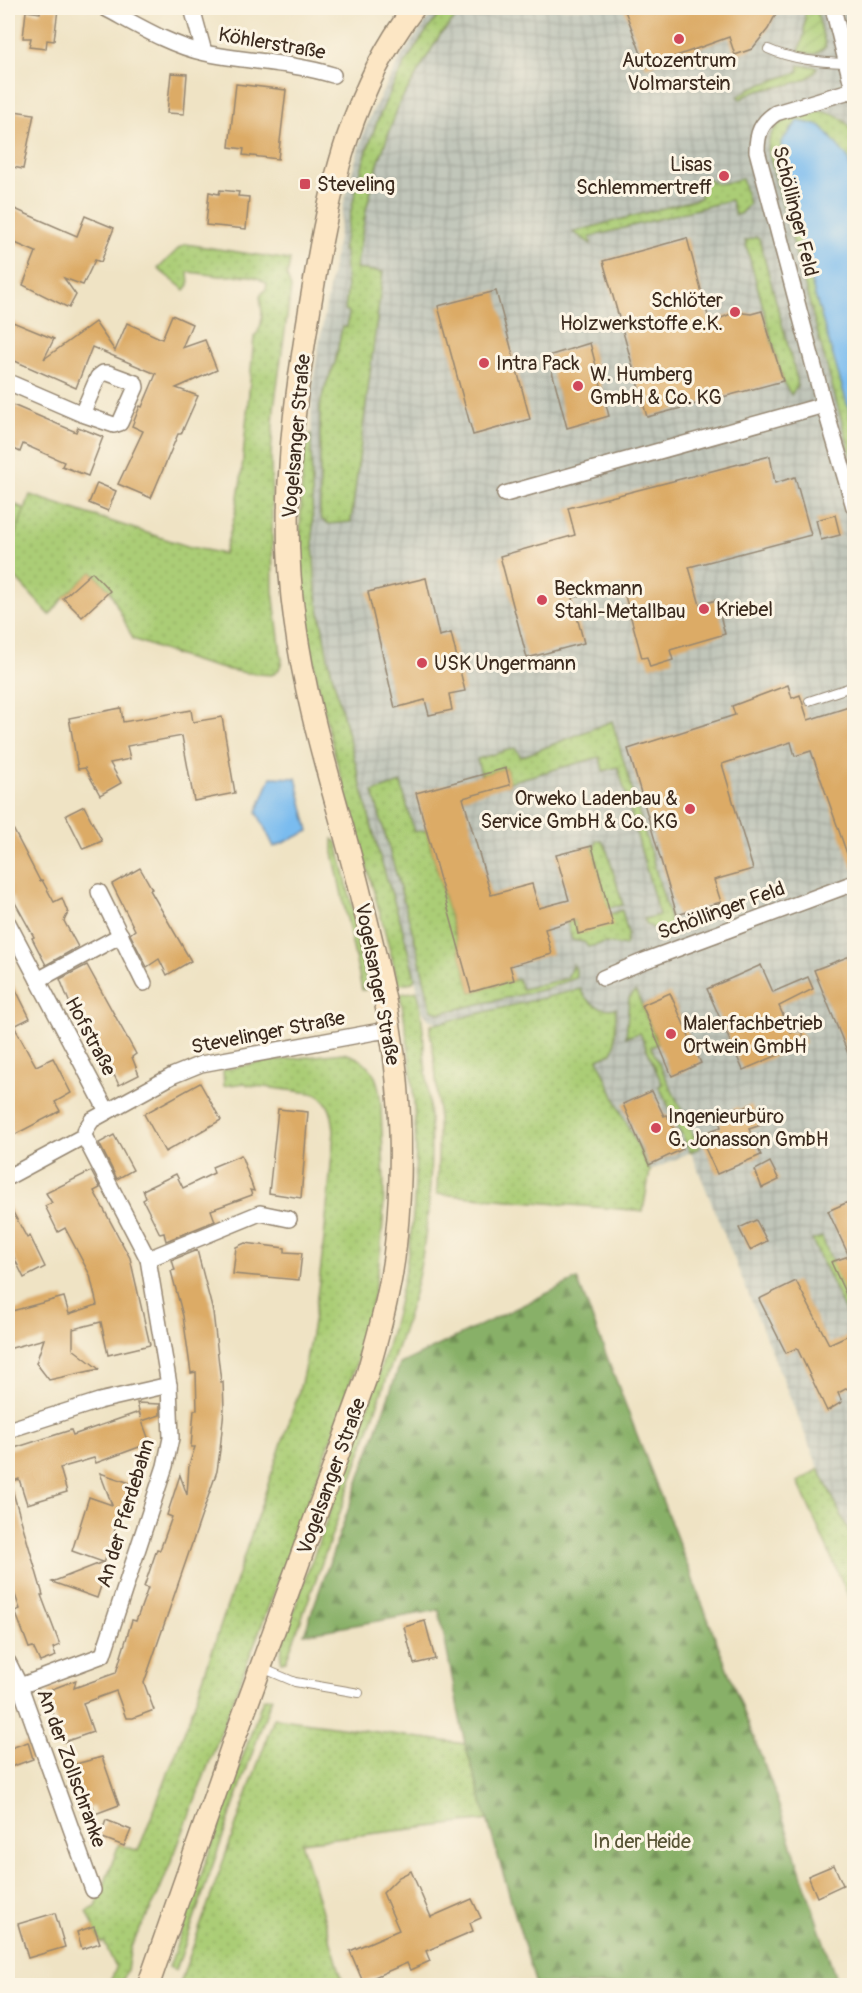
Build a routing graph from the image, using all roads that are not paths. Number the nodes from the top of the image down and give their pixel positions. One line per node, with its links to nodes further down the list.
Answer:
1 (105, 8): 6 (street, Köhlerstraße)
2 (192, 8): 6 (street, Köhlerstraße)
3 (414, 8): 25 (main road, Vogelsanger Straße)
4 (833, 8): 7 (street, Schöllinger Feld)
5 (768, 49): 7 (lane)
6 (204, 52): 8 (street, Köhlerstraße)
7 (848, 63): 9 (street, Schöllinger Feld)
8 (333, 75)
9 (854, 92): 11 (street, Schöllinger Feld)
10 (8, 382): 12 (street)
11 (824, 405): 13 (street); 14 (street, Schöllinger Feld)
12 (82, 414)
13 (505, 494)
14 (855, 507)
15 (855, 686): 16 (lane)
16 (808, 701)
17 (855, 884): 22 (street, Schöllinger Feld)
18 (99, 892): 20 (street)
19 (8, 923): 21 (street, Hofstraße)
20 (121, 935): 23 (street); 24 (street)
21 (12, 942): 23 (street, Hofstraße)
22 (603, 978)
23 (38, 980): 26 (street, Hofstraße)
24 (144, 982)
25 (391, 1030): 26 (street, Stevelinger Straße); 34 (main road, Vogelsanger Straße)
26 (107, 1111): 27 (street, Stevelinger Straße)
27 (84, 1136): 28 (street, Stevelinger Straße); 30 (street, An der Pferdebahn)
28 (8, 1177)
29 (289, 1219): 30 (street)
30 (148, 1259): 31 (street, An der Pferdebahn)
31 (169, 1384): 32 (street); 35 (street, An der Pferdebahn)
32 (8, 1430)
33 (8, 1662): 35 (street, An der Zollschranke)
34 (260, 1667): 36 (lane); 38 (main road, Vogelsanger Straße)
35 (20, 1686): 37 (street, An der Zollschranke)
36 (359, 1693)
37 (93, 1890)
38 (148, 1986)

